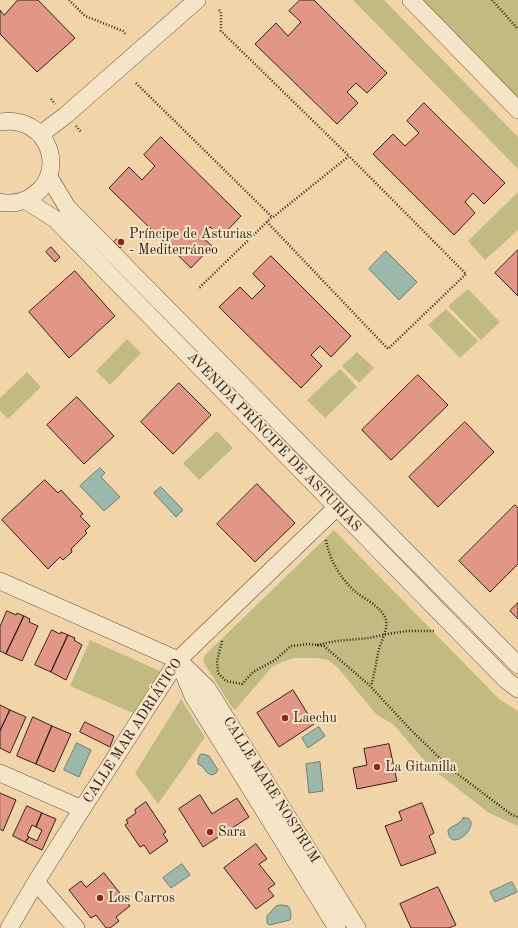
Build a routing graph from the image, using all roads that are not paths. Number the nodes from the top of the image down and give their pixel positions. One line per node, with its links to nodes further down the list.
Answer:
1 (197, 0): 5 (street)
2 (412, 0): 3 (street)
3 (518, 110)
4 (0, 122): 5 (street)
5 (41, 134): 6 (street)
6 (48, 176): 7 (street); 12 (street, AVENIDA PRÍNCIPE DE ASTURIAS)
7 (25, 200): 8 (street); 9 (street, AVENIDA PRÍNCIPE DE ASTURIAS)
8 (0, 202)
9 (337, 507): 11 (street, CALLE MAR ADRIÁTICO); 13 (street, AVENIDA PRÍNCIPE DE ASTURIAS)
10 (0, 581): 11 (street, CALLE MARE NOSTRUM)
11 (178, 660): 15 (street, CALLE MAR ADRIÁTICO); 19 (street, CALLE MARE NOSTRUM); 20 (street, CALLE MARE NOSTRUM)
12 (518, 665)
13 (518, 689)
14 (0, 772): 15 (street)
15 (82, 809): 16 (street, CALLE MAR ADRIÁTICO)
16 (36, 882): 17 (street, CALLE MAR ADRIÁTICO); 18 (street)
17 (9, 928)
18 (76, 928)
19 (337, 928)
20 (357, 928)

